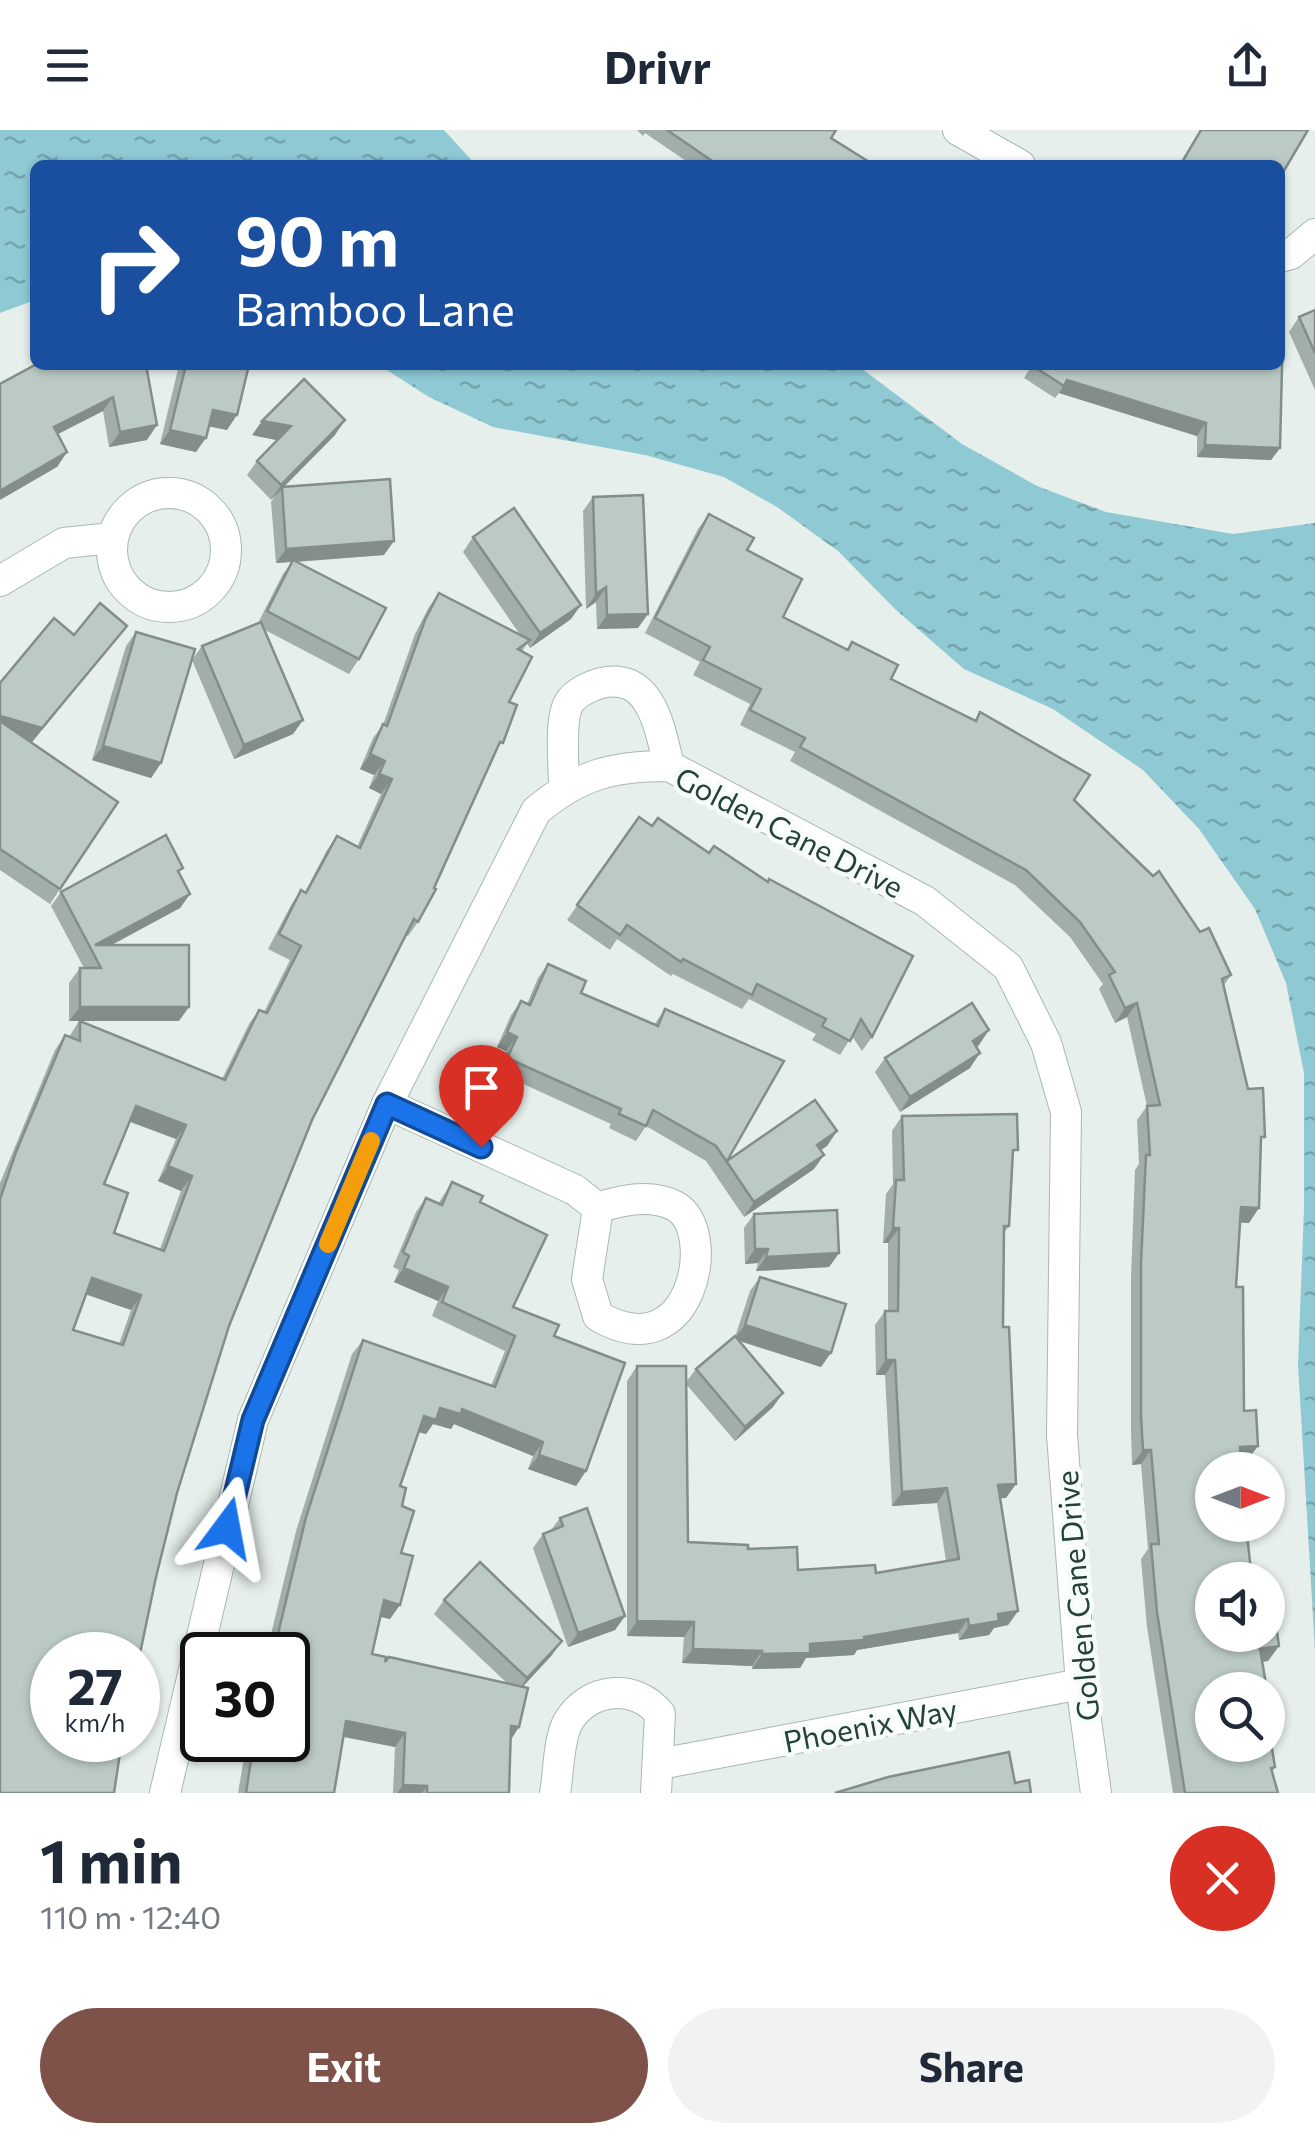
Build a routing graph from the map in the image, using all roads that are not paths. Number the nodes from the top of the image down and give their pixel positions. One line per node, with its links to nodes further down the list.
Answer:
1 (958, 130): 2 (street)
2 (1011, 160)
3 (1315, 234): 4 (street)
4 (1285, 256)
5 (112, 538): 6 (street)
6 (0, 581)
7 (670, 766): 8 (street, Golden Cane Drive); 8 (street); 11 (street, Golden Cane Drive)
8 (564, 787): 9 (street, Golden Cane Drive)
9 (387, 1104): 10 (street); 13 (street, Golden Cane Drive)
10 (598, 1208): 10 (street)
11 (1080, 1684): 12 (street, Phoenix Way); 15 (street, Golden Cane Drive)
12 (658, 1778): 14 (street, Phoenix Way)
13 (165, 1793)
14 (555, 1793)
15 (1096, 1793)

